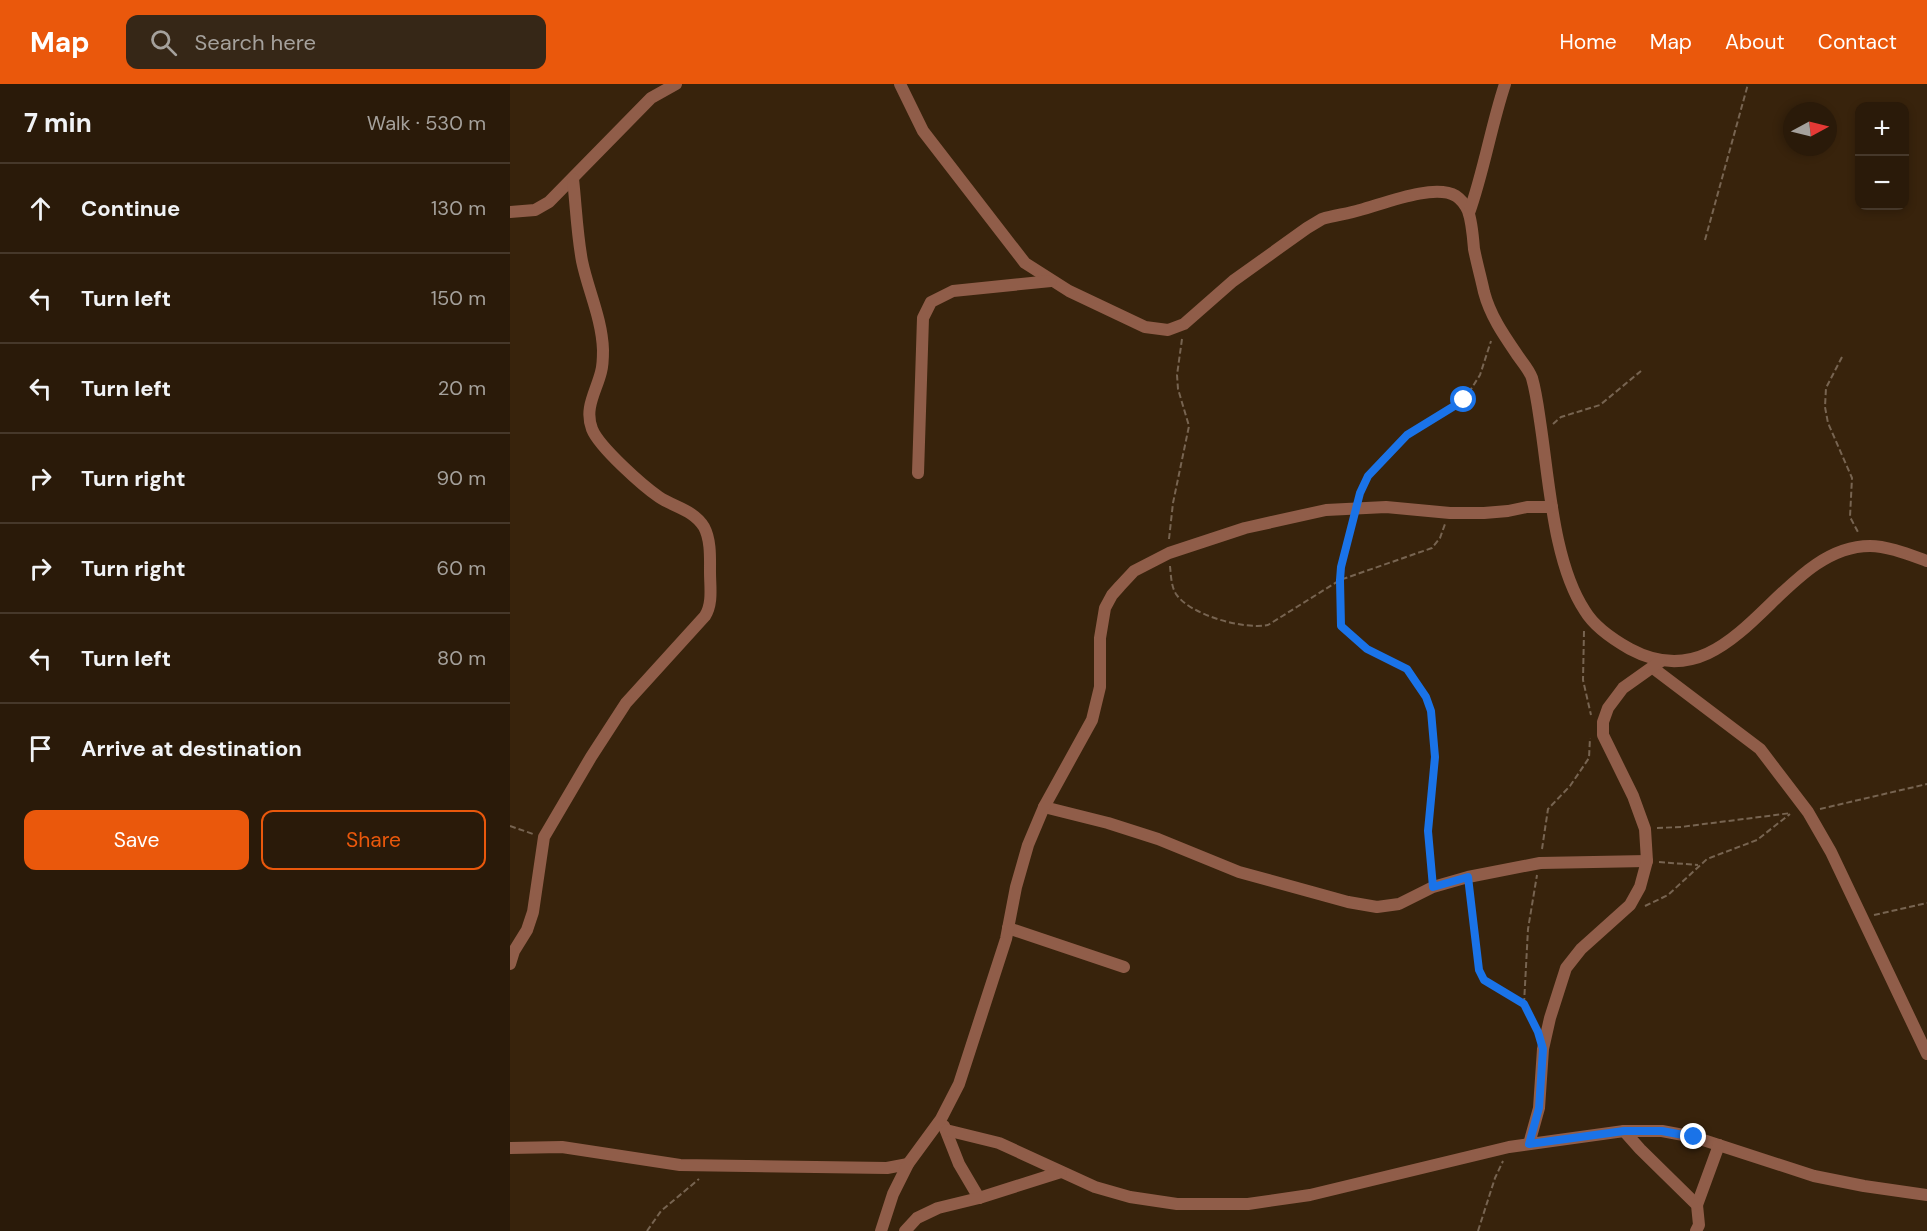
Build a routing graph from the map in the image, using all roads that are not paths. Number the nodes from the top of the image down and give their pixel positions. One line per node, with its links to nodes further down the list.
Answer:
1 (676, 84): 4 (street)
2 (900, 84): 9 (street)
3 (1505, 84): 5 (street)
4 (573, 179): 7 (street); 17 (street)
5 (1479, 184): 6 (street); 8 (street)
6 (1449, 194): 8 (street); 9 (street)
7 (510, 212)
8 (1469, 213): 11 (street)
9 (1051, 280): 10 (street)
10 (918, 473)
11 (1552, 507): 13 (street); 14 (street)
12 (1927, 561): 13 (street)
13 (1657, 664): 15 (street); 19 (street)
14 (1044, 807): 15 (street); 16 (street)
15 (1647, 861): 22 (street)
16 (1008, 928): 18 (street); 20 (street)
17 (510, 964)
18 (1124, 967)
19 (1927, 1054)
20 (943, 1125): 25 (street); 26 (street); 28 (street)
21 (1624, 1131): 22 (street); 23 (street); 29 (street)
22 (1529, 1144): 26 (street)
23 (1719, 1146): 27 (street); 29 (street)
24 (510, 1148): 25 (street)
25 (908, 1164): 30 (street)
26 (1061, 1172): 28 (street)
27 (1927, 1195)
28 (979, 1198): 31 (street)
29 (1697, 1205): 32 (street)
30 (881, 1231)
31 (904, 1231)
32 (1696, 1231)

